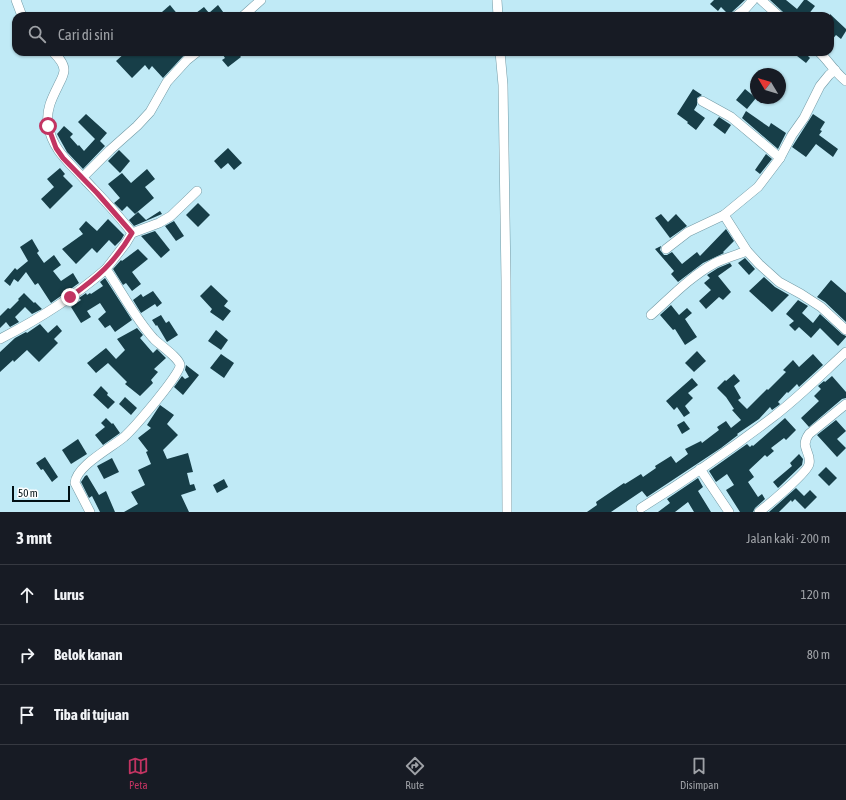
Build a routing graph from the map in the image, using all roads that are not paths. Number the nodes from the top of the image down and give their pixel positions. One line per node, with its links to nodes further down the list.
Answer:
1 (16, 0): 6 (street)
2 (261, 0): 7 (street)
3 (497, 0): 8 (street)
4 (753, 0): 9 (street)
5 (761, 0): 10 (street)
6 (20, 12)
7 (248, 12)
8 (498, 12)
9 (741, 12)
10 (774, 12)
11 (57, 56): 19 (street)
12 (192, 56): 19 (street)
13 (500, 56): 34 (street)
14 (823, 56): 15 (street)
15 (835, 70): 16 (street); 18 (street)
16 (846, 81)
17 (702, 101): 18 (street)
18 (780, 158): 21 (street)
19 (83, 177): 22 (street)
20 (197, 191): 22 (street)
21 (724, 215): 23 (street); 24 (street)
22 (132, 233): 25 (street)
23 (666, 249)
24 (747, 251): 26 (street); 27 (street)
25 (106, 269): 28 (street); 33 (street)
26 (651, 315)
27 (846, 330)
28 (0, 339)
29 (846, 352): 31 (street)
30 (846, 404): 36 (street)
31 (700, 469): 32 (street); 35 (street)
32 (640, 508)
33 (90, 512)
34 (507, 512)
35 (729, 512)
36 (759, 512)

